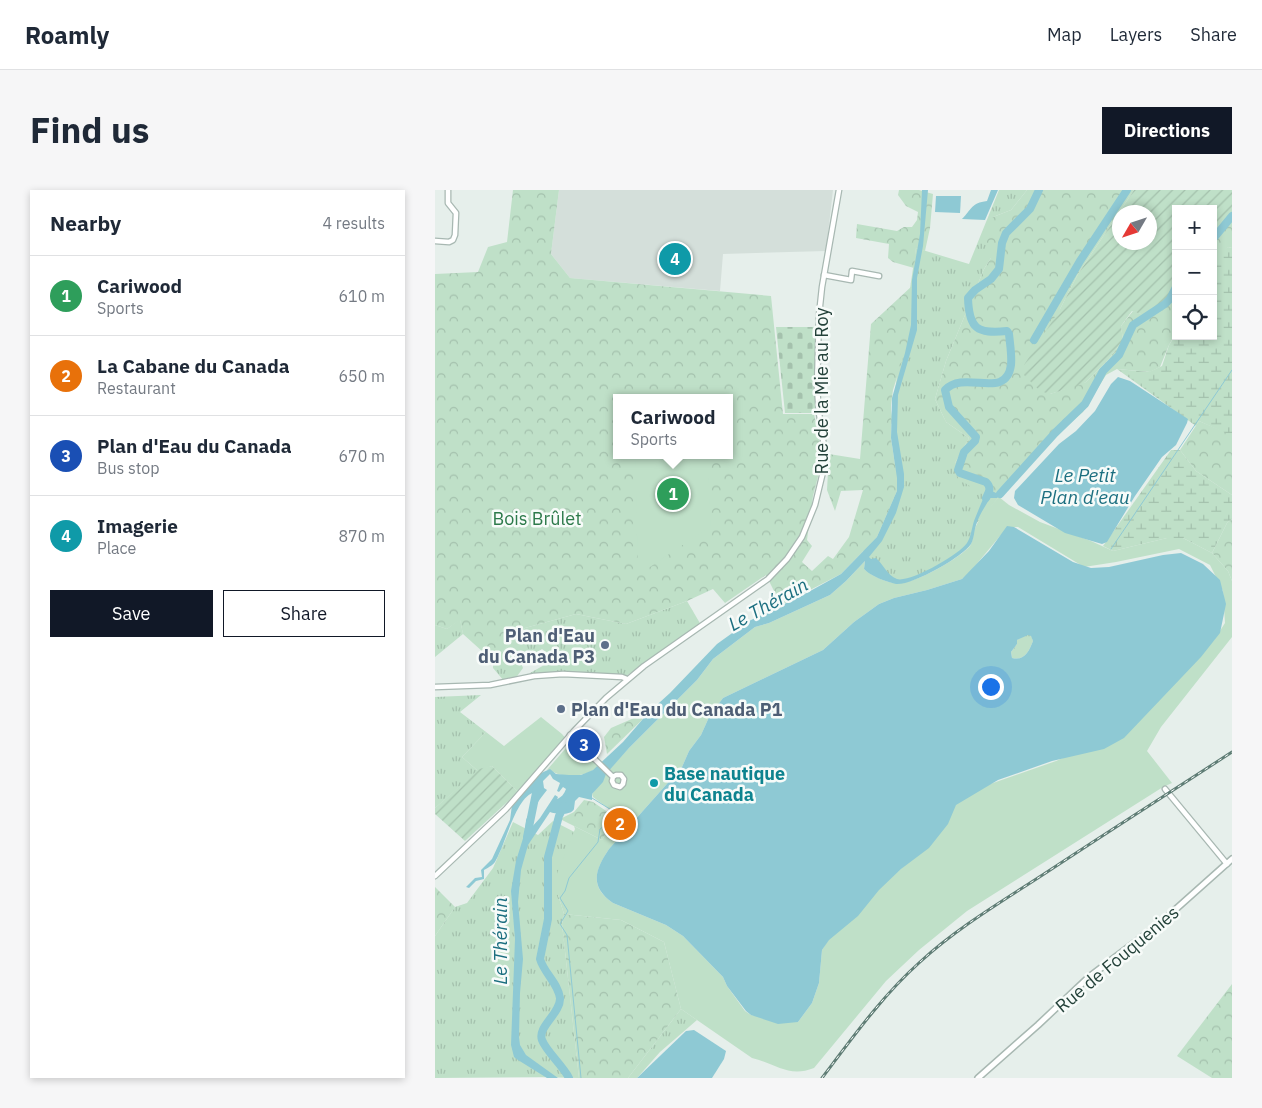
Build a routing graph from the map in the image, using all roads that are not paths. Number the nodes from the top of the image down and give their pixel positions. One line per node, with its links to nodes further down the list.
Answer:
1 (448, 190): 3 (street)
2 (839, 190): 4 (street, Rue de la Mie au Roy)
3 (435, 241)
4 (823, 275): 5 (street); 7 (street, Rue de la Mie au Roy)
5 (879, 276)
6 (613, 677): 7 (street); 8 (street); 9 (street)
7 (627, 679): 8 (street, Rue de la Mie au Roy)
8 (621, 684): 10 (street, Rue de la Mie au Roy)
9 (435, 687)
10 (570, 735): 11 (street); 15 (street, Rue de la Mie au Roy)
11 (613, 777)
12 (1165, 789): 14 (street)
13 (1232, 859): 14 (street, Rue de Fouquenies)
14 (1227, 864): 16 (street, Rue de Fouquenies)
15 (435, 876)
16 (978, 1078)

